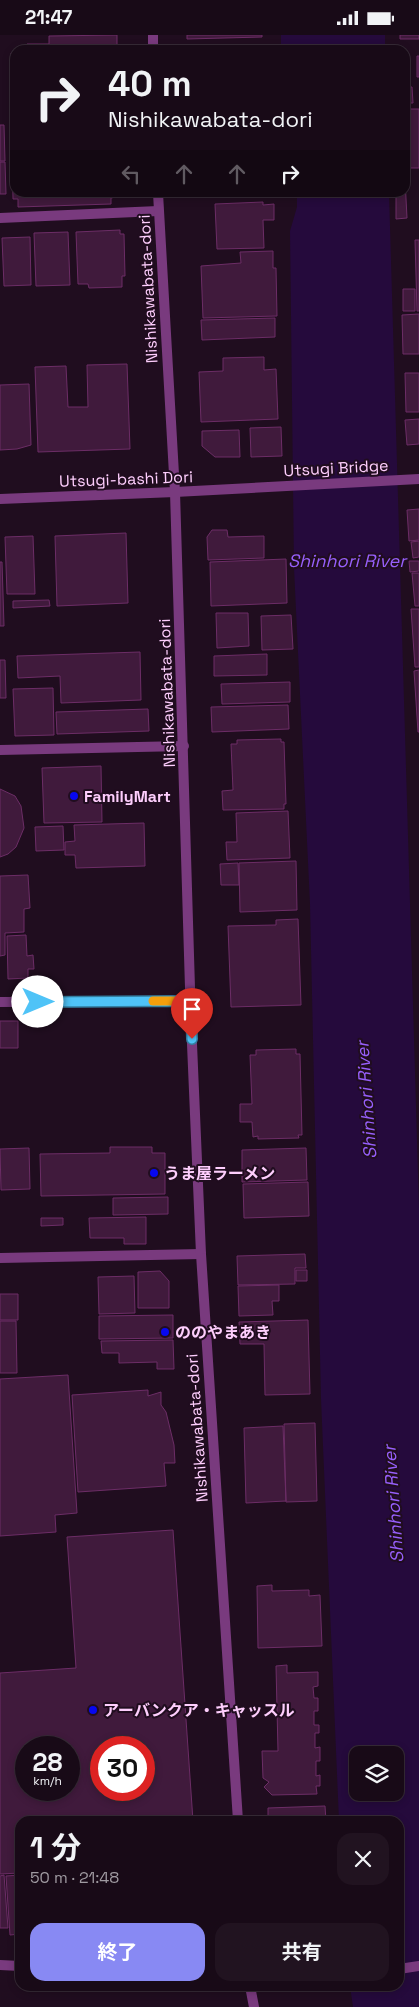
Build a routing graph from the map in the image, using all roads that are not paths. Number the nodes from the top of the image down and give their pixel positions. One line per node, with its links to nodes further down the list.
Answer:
1 (158, 197): 2 (street, Nishikawabata-dori)
2 (158, 211): 3 (street); 6 (street, Nishikawabata-dori)
3 (0, 218)
4 (419, 479): 5 (street, Utsugi Bridge)
5 (254, 488): 6 (street, Utsugi-bashi Dori)
6 (175, 492): 7 (street, Utsugi-bashi Dori); 8 (street, Nishikawabata-dori)
7 (0, 499)
8 (184, 745): 9 (street); 10 (street, Nishikawabata-dori)
9 (0, 750)
10 (191, 1001): 11 (street); 12 (street, Nishikawabata-dori)
11 (0, 1002)
12 (201, 1254): 13 (street); 14 (street, Nishikawabata-dori)
13 (0, 1258)
14 (238, 1816)
15 (0, 1965): 16 (street)
16 (15, 1966)
17 (419, 1966): 18 (street)
18 (404, 1968)
19 (251, 1991): 20 (street)
20 (254, 2007)

